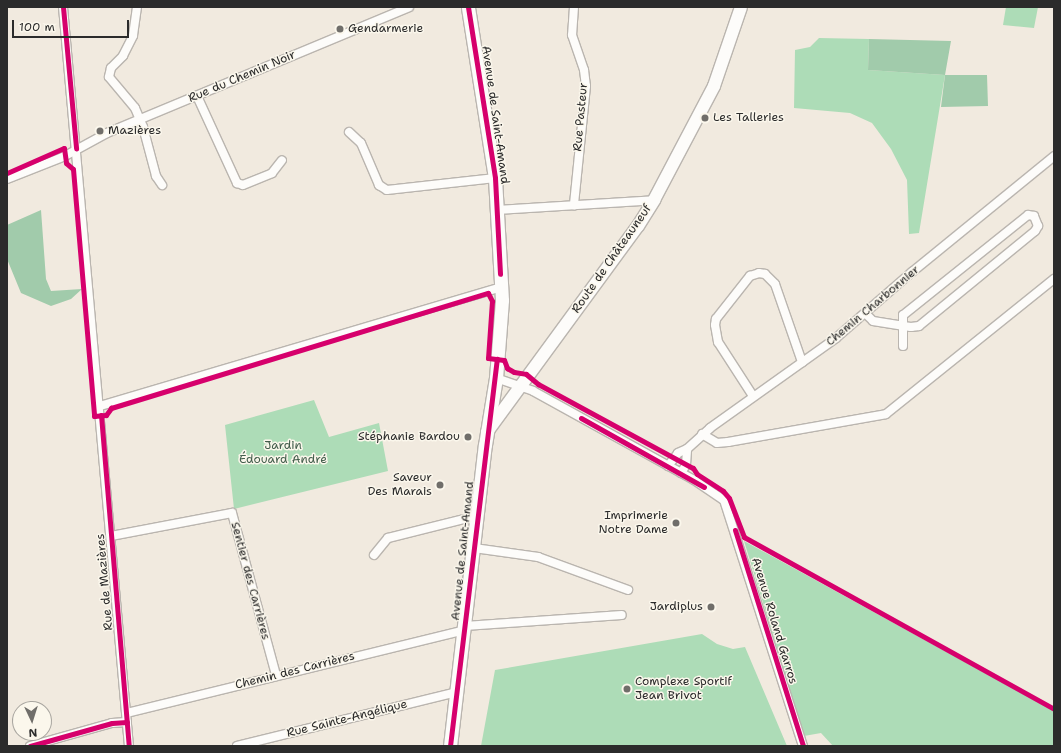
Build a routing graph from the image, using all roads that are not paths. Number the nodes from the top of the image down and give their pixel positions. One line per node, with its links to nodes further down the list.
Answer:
1 (63, 7): 10 (street, Rue de Mazières)
2 (138, 7): 8 (street)
3 (409, 7): 7 (street, Rue du Chemin Noir)
4 (468, 7): 13 (main road, Avenue de Saint-Amand)
5 (574, 7): 17 (street, Rue Pasteur)
6 (739, 8): 16 (main road, Route de Châteauneuf)
7 (198, 96): 8 (street, Rue du Chemin Noir); 12 (street)
8 (140, 120): 10 (street, Rue du Chemin Noir); 15 (street)
9 (349, 132): 13 (street)
10 (76, 148): 14 (street, Rue du Chemin Noir); 28 (street, Rue de Mazières)
11 (1054, 156): 21 (street, Chemin Charbonnier)
12 (282, 160)
13 (495, 178): 18 (main road, Avenue de Saint-Amand)
14 (7, 179)
15 (162, 185)
16 (654, 200): 17 (street); 26 (main road, Route de Châteauneuf)
17 (574, 205): 18 (street)
18 (497, 210): 20 (main road, Avenue de Saint-Amand)
19 (1054, 279): 30 (street)
20 (501, 287): 25 (main road, Avenue de Saint-Amand); 28 (street)
21 (865, 314): 22 (street); 24 (street, Chemin Charbonnier)
22 (903, 326): 22 (street); 23 (street)
23 (903, 346)
24 (802, 362): 27 (street, Chemin Charbonnier); 27 (street)
25 (496, 378): 26 (street, Avenue Roland Garros); 29 (main road, Avenue de Saint-Amand)
26 (522, 386): 29 (main road, Route de Châteauneuf); 32 (street, Avenue Roland Garros)
27 (753, 396): 30 (street, Chemin Charbonnier)
28 (100, 406): 35 (street, Rue de Mazières)
29 (487, 432): 34 (main road, Avenue de Saint-Amand)
30 (702, 434): 31 (street, Chemin Charbonnier)
31 (687, 449): 32 (street, Chemin Charbonnier); 33 (street)
32 (668, 466): 33 (street, Avenue Roland Garros)
33 (680, 473): 49 (street, Avenue Roland Garros)
34 (477, 519): 36 (main road, Avenue de Saint-Amand); 37 (street)
35 (111, 536): 41 (street, Sentier des Carrières); 43 (street, Rue de Mazières)
36 (474, 548): 38 (street); 40 (main road, Avenue de Saint-Amand)
37 (374, 555)
38 (628, 590)
39 (622, 615): 40 (street, Chemin des Carrières)
40 (465, 628): 41 (street, Chemin des Carrières); 42 (main road, Avenue de Saint-Amand)
41 (276, 675): 43 (street, Chemin des Carrières)
42 (457, 692): 47 (street, Rue Sainte-Angélique); 48 (main road, Avenue de Saint-Amand)
43 (126, 713): 44 (street, Rue de Mazières)
44 (127, 722): 45 (street); 46 (street, Rue de Mazières)
45 (30, 746)
46 (129, 746)
47 (236, 746)
48 (450, 746)
49 (802, 746)

